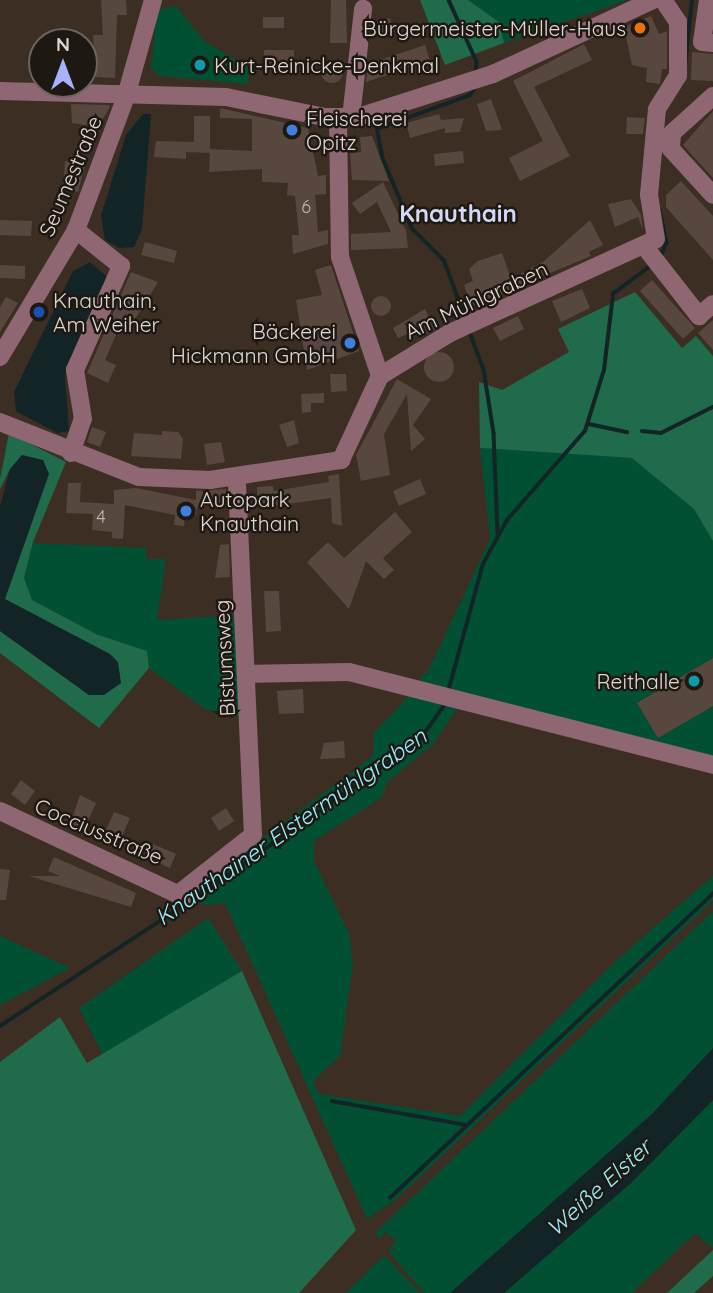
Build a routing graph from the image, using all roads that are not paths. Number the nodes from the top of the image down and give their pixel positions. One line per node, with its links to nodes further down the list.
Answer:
1 (153, 0): 8 (street, Seumestraße)
2 (653, 0): 10 (street)
3 (663, 0): 13 (street)
4 (708, 0): 6 (street)
5 (363, 9): 10 (street)
6 (713, 43)
7 (0, 91): 8 (street)
8 (126, 96): 10 (street); 12 (street, Seumestraße)
9 (713, 96): 11 (street)
10 (344, 118): 16 (street)
11 (713, 194)
12 (76, 230): 15 (street, Seumestraße); 18 (street)
13 (652, 253): 14 (street); 16 (street, Am Mühlgraben)
14 (713, 304)
15 (0, 357)
16 (380, 376): 19 (street)
17 (0, 422): 18 (street)
18 (71, 453): 19 (street)
19 (237, 478): 20 (street, Bistumsweg)
20 (247, 674): 21 (street); 23 (street, Bistumsweg)
21 (713, 765)
22 (0, 811): 23 (street, Cocciusstraße)
23 (253, 835)

